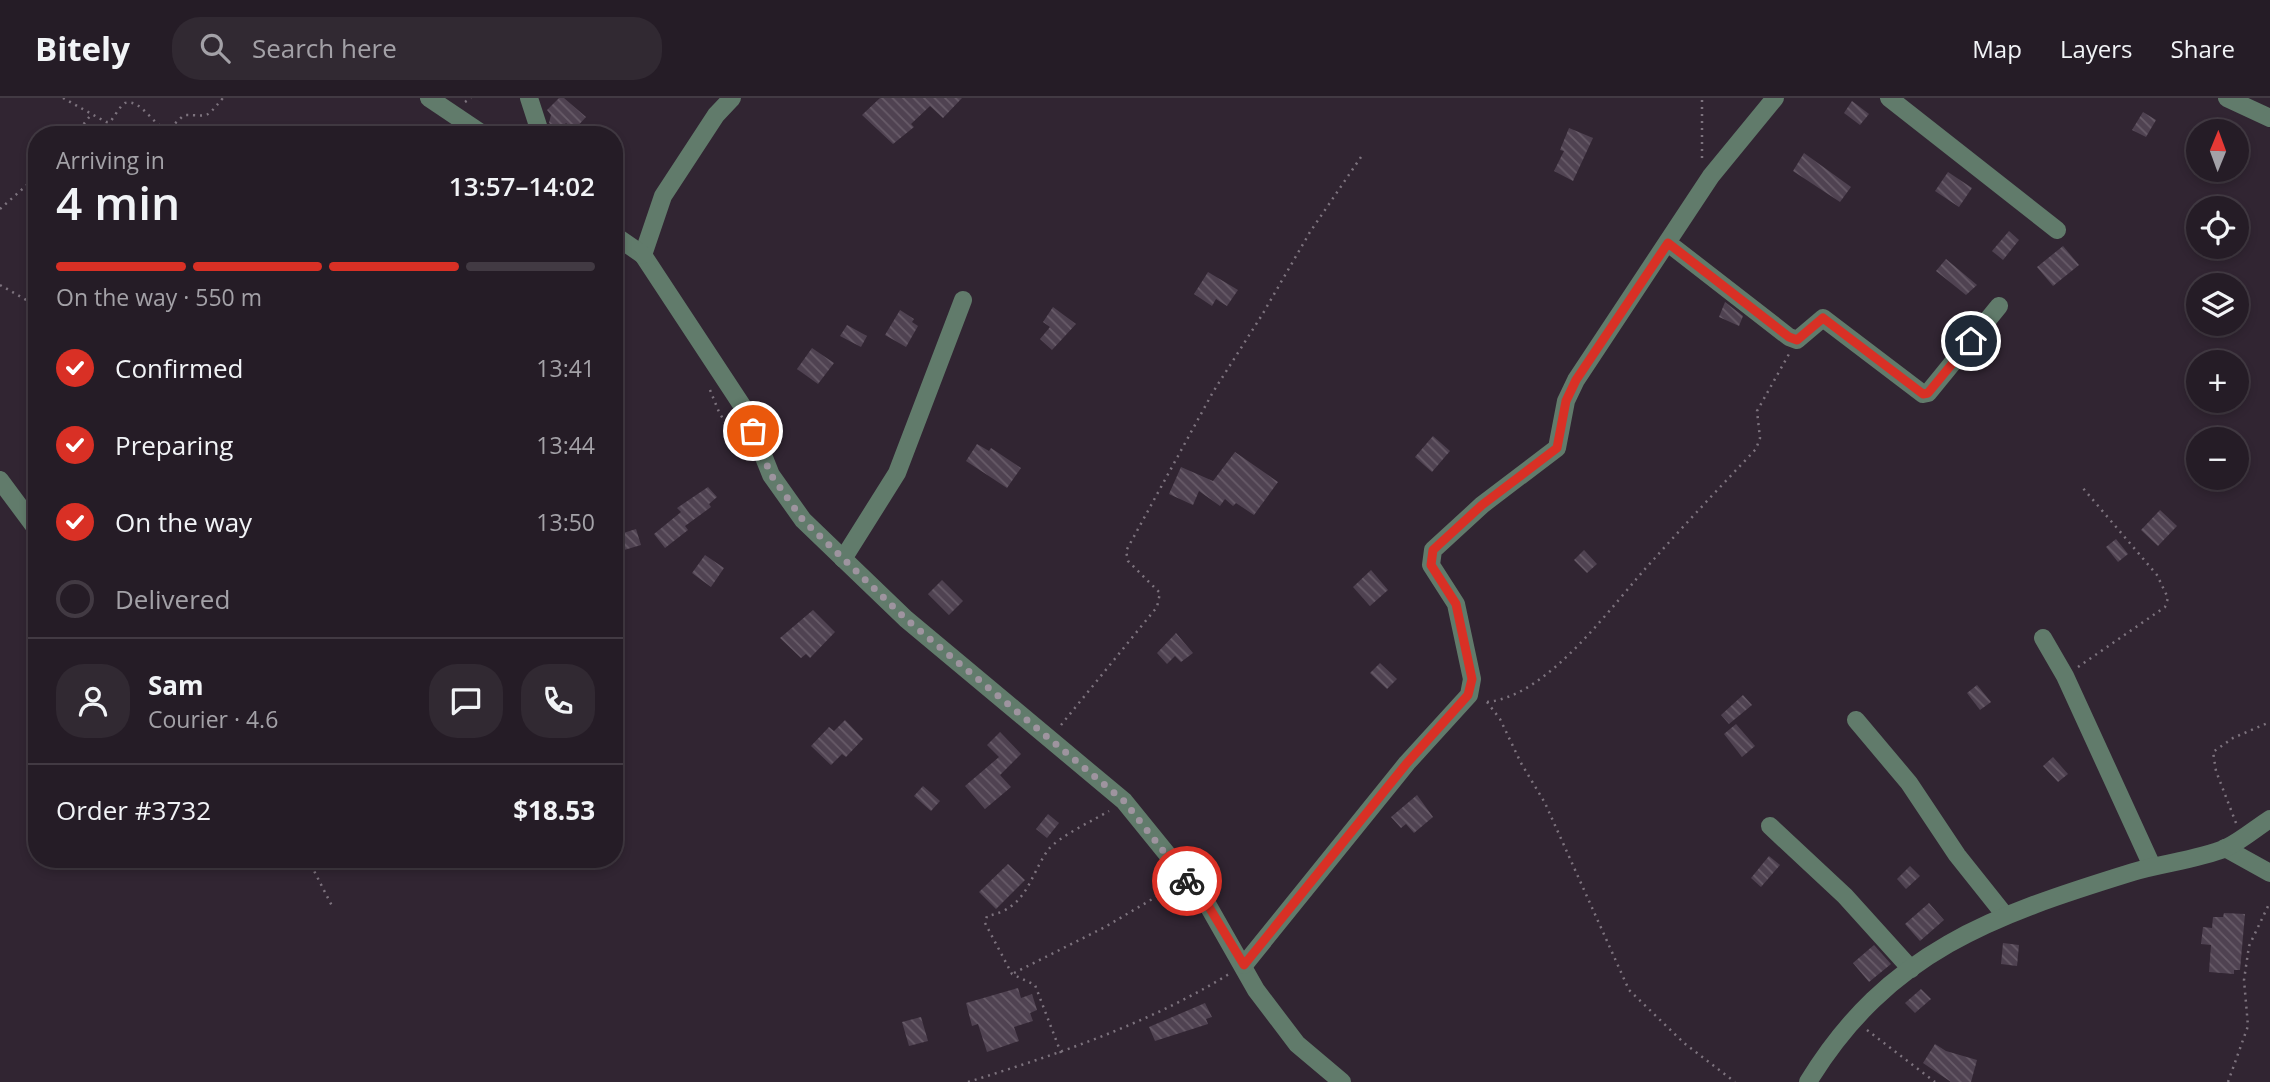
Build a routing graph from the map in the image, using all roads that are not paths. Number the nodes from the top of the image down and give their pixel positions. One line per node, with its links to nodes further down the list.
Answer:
1 (429, 98): 8 (street)
2 (529, 98): 9 (street)
3 (732, 98): 13 (street)
4 (1775, 98): 12 (street)
5 (1889, 98): 10 (street)
6 (2227, 98): 7 (street)
7 (2270, 118)
8 (471, 126)
9 (538, 126)
10 (2057, 230)
11 (623, 241): 13 (street)
12 (1668, 243): 15 (street); 27 (street)
13 (643, 255): 18 (street)
14 (963, 299): 18 (street)
15 (1999, 306)
16 (0, 480): 17 (street)
17 (28, 518)
18 (843, 559): 27 (street)
19 (2043, 638): 24 (street)
20 (1856, 720): 26 (street)
21 (2270, 819): 23 (street)
22 (1770, 826): 28 (street)
23 (2225, 848): 24 (street); 25 (street)
24 (2152, 866): 26 (street)
25 (2270, 873)
26 (2004, 914): 28 (street)
27 (1244, 965): 29 (street)
28 (1911, 969): 30 (street)
29 (1342, 1082)
30 (1808, 1082)

